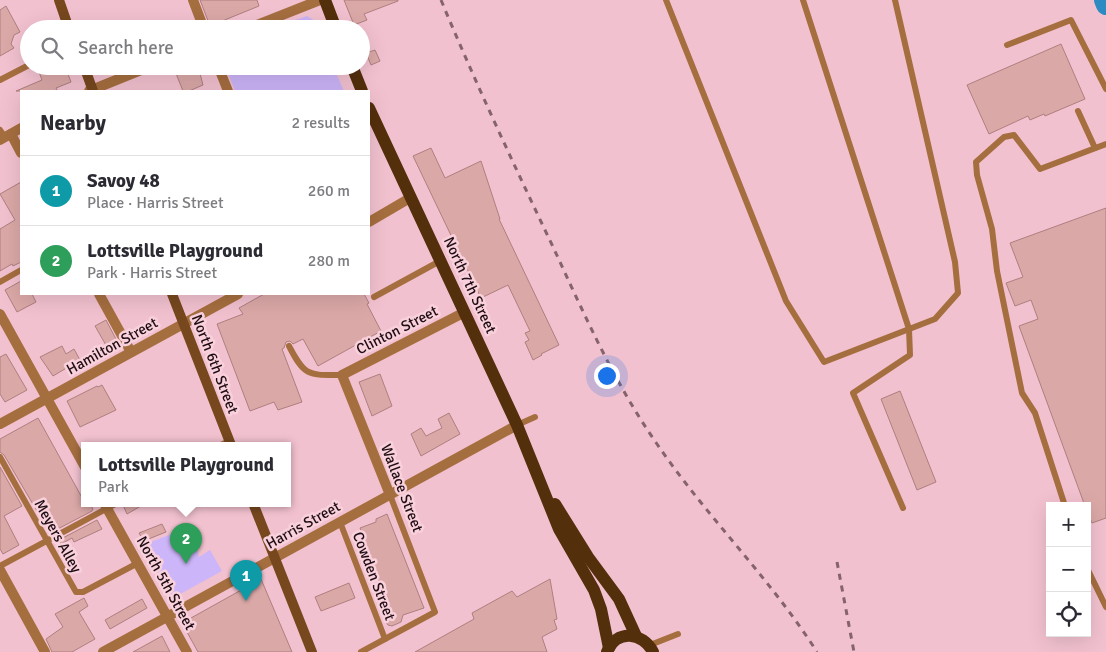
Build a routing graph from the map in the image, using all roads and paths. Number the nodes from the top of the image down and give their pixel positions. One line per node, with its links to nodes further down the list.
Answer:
1 (58, 0): 8 (main road)
2 (192, 0): 9 (street)
3 (320, 0): 10 (street)
4 (325, 0): 11 (main road)
5 (666, 0): 42 (lane)
6 (803, 0): 42 (lane)
7 (895, 0): 42 (lane)
8 (66, 20)
9 (200, 20)
10 (270, 20)
11 (333, 20)
12 (1007, 46): 19 (lane)
13 (20, 70): 18 (lane)
14 (87, 75): 20 (main road)
15 (129, 75): 20 (street)
16 (222, 75): 21 (street)
17 (356, 75): 22 (main road)
18 (0, 80)
19 (1106, 89)
20 (92, 90)
21 (228, 90)
22 (362, 90)
23 (1078, 111): 28 (lane)
24 (370, 113): 30 (main road, North 7th Street)
25 (20, 128): 26 (street)
26 (4, 135): 29 (street)
27 (1106, 144): 28 (lane)
28 (1095, 148): 55 (lane)
29 (20, 152)
30 (410, 198): 31 (street); 32 (main road, North 7th Street)
31 (370, 221)
32 (440, 261): 38 (lane); 39 (main road, North 7th Street)
33 (20, 271): 34 (lane)
34 (0, 282)
35 (100, 295): 44 (street)
36 (172, 295): 41 (main road, North 6th Street)
37 (236, 295): 41 (street, Hamilton Street)
38 (374, 297)
39 (464, 312): 45 (street, Clinton Street); 49 (main road, North 7th Street)
40 (0, 314): 46 (street)
41 (184, 323): 44 (street, Hamilton Street); 50 (main road, North 6th Street)
42 (909, 329): 59 (lane)
43 (288, 346): 45 (lane)
44 (131, 352): 46 (street, Hamilton Street)
45 (342, 374): 54 (street, Wallace Street)
46 (47, 398): 48 (street, Hamilton Street); 52 (street)
47 (535, 417): 49 (lane)
48 (0, 424)
49 (517, 425): 53 (main road, North 7th Street); 54 (street, Harris Street)
50 (226, 442)
51 (0, 457): 61 (lane, Meyers Alley)
52 (81, 460)
53 (540, 478): 69 (main road, North 7th Street); 72 (main road, North 7th Street)
54 (390, 495): 60 (street, Harris Street); 70 (lane, Wallace Street)
55 (1064, 502)
56 (104, 507): 61 (lane)
57 (110, 507): 63 (street, North 5th Street)
58 (255, 507): 62 (main road)
59 (904, 508)
60 (340, 522): 62 (street, Harris Street); 70 (lane, Cowden Street)
61 (46, 541): 63 (lane, Meyers Alley); 64 (lane)
62 (275, 558): 67 (street, Harris Street); 76 (main road)
63 (138, 563): 67 (street, North 5th Street)
64 (0, 568): 73 (street)
65 (1091, 576): 66 (lane)
66 (1106, 606)
67 (167, 617): 74 (street, Harris Street); 75 (street, North 5th Street)
68 (678, 634): 71 (lane)
69 (636, 636): 71 (main road, North 7th Street); 72 (main road, North 7th Street)
70 (385, 639): 77 (lane)
71 (651, 649)
72 (608, 650)
73 (45, 652)
74 (103, 652)
75 (187, 652)
76 (312, 652)
77 (361, 652)

